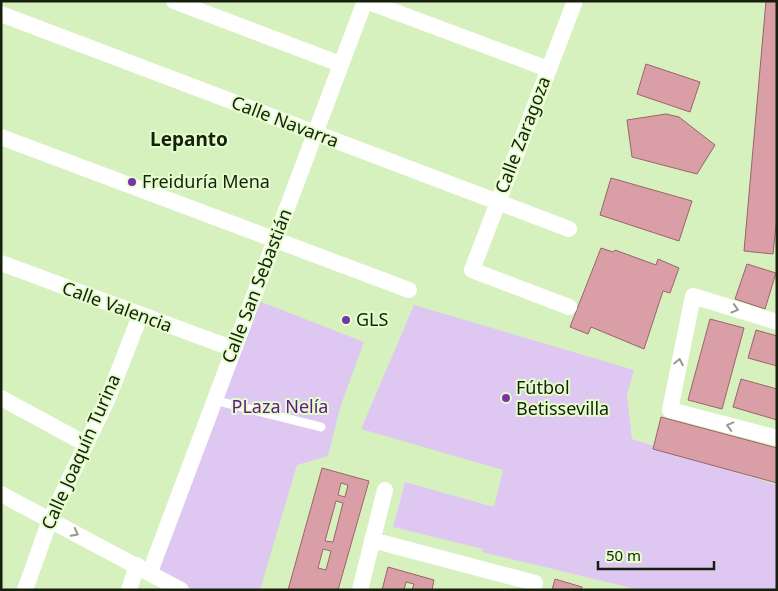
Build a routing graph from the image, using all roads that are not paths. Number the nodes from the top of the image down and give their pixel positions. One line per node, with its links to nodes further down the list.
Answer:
1 (174, 1): 5 (street)
2 (365, 1): 5 (street, Calle San Sebastián); 6 (street)
3 (575, 1): 6 (street, Calle Zaragoza)
4 (1, 14): 7 (street, Calle Navarra)
5 (340, 64): 7 (street, Calle San Sebastián)
6 (548, 69): 9 (street, Calle Zaragoza)
7 (314, 133): 9 (street, Calle Navarra); 11 (street, Calle San Sebastián)
8 (1, 137): 11 (street)
9 (497, 203): 10 (street, Calle Navarra); 14 (street, Calle Zaragoza)
10 (569, 230)
11 (274, 240): 13 (street); 17 (street, Calle San Sebastián)
12 (1, 263): 15 (street, Calle Valencia)
13 (409, 290)
14 (569, 307)
15 (140, 316): 17 (street, Calle Valencia); 22 (street, Calle Joaquín Turina)
16 (776, 318): 21 (street, one-way to 16)
17 (234, 349): 19 (street, Calle San Sebastián)
18 (1, 398): 22 (street)
19 (214, 400): 20 (lane); 27 (street, Calle San Sebastián)
20 (320, 427)
21 (777, 438)
22 (86, 444): 25 (street, Calle Joaquín Turina)
23 (385, 490): 26 (street)
24 (1, 494): 25 (street)
25 (50, 520): 27 (street, one-way to 27); 29 (street, Calle Joaquín Turina)
26 (372, 540): 28 (street); 32 (street)
27 (143, 569): 30 (street, Calle San Sebastián); 31 (street)
28 (534, 586)
29 (25, 590)
30 (128, 590)
31 (181, 590)
32 (360, 590)

